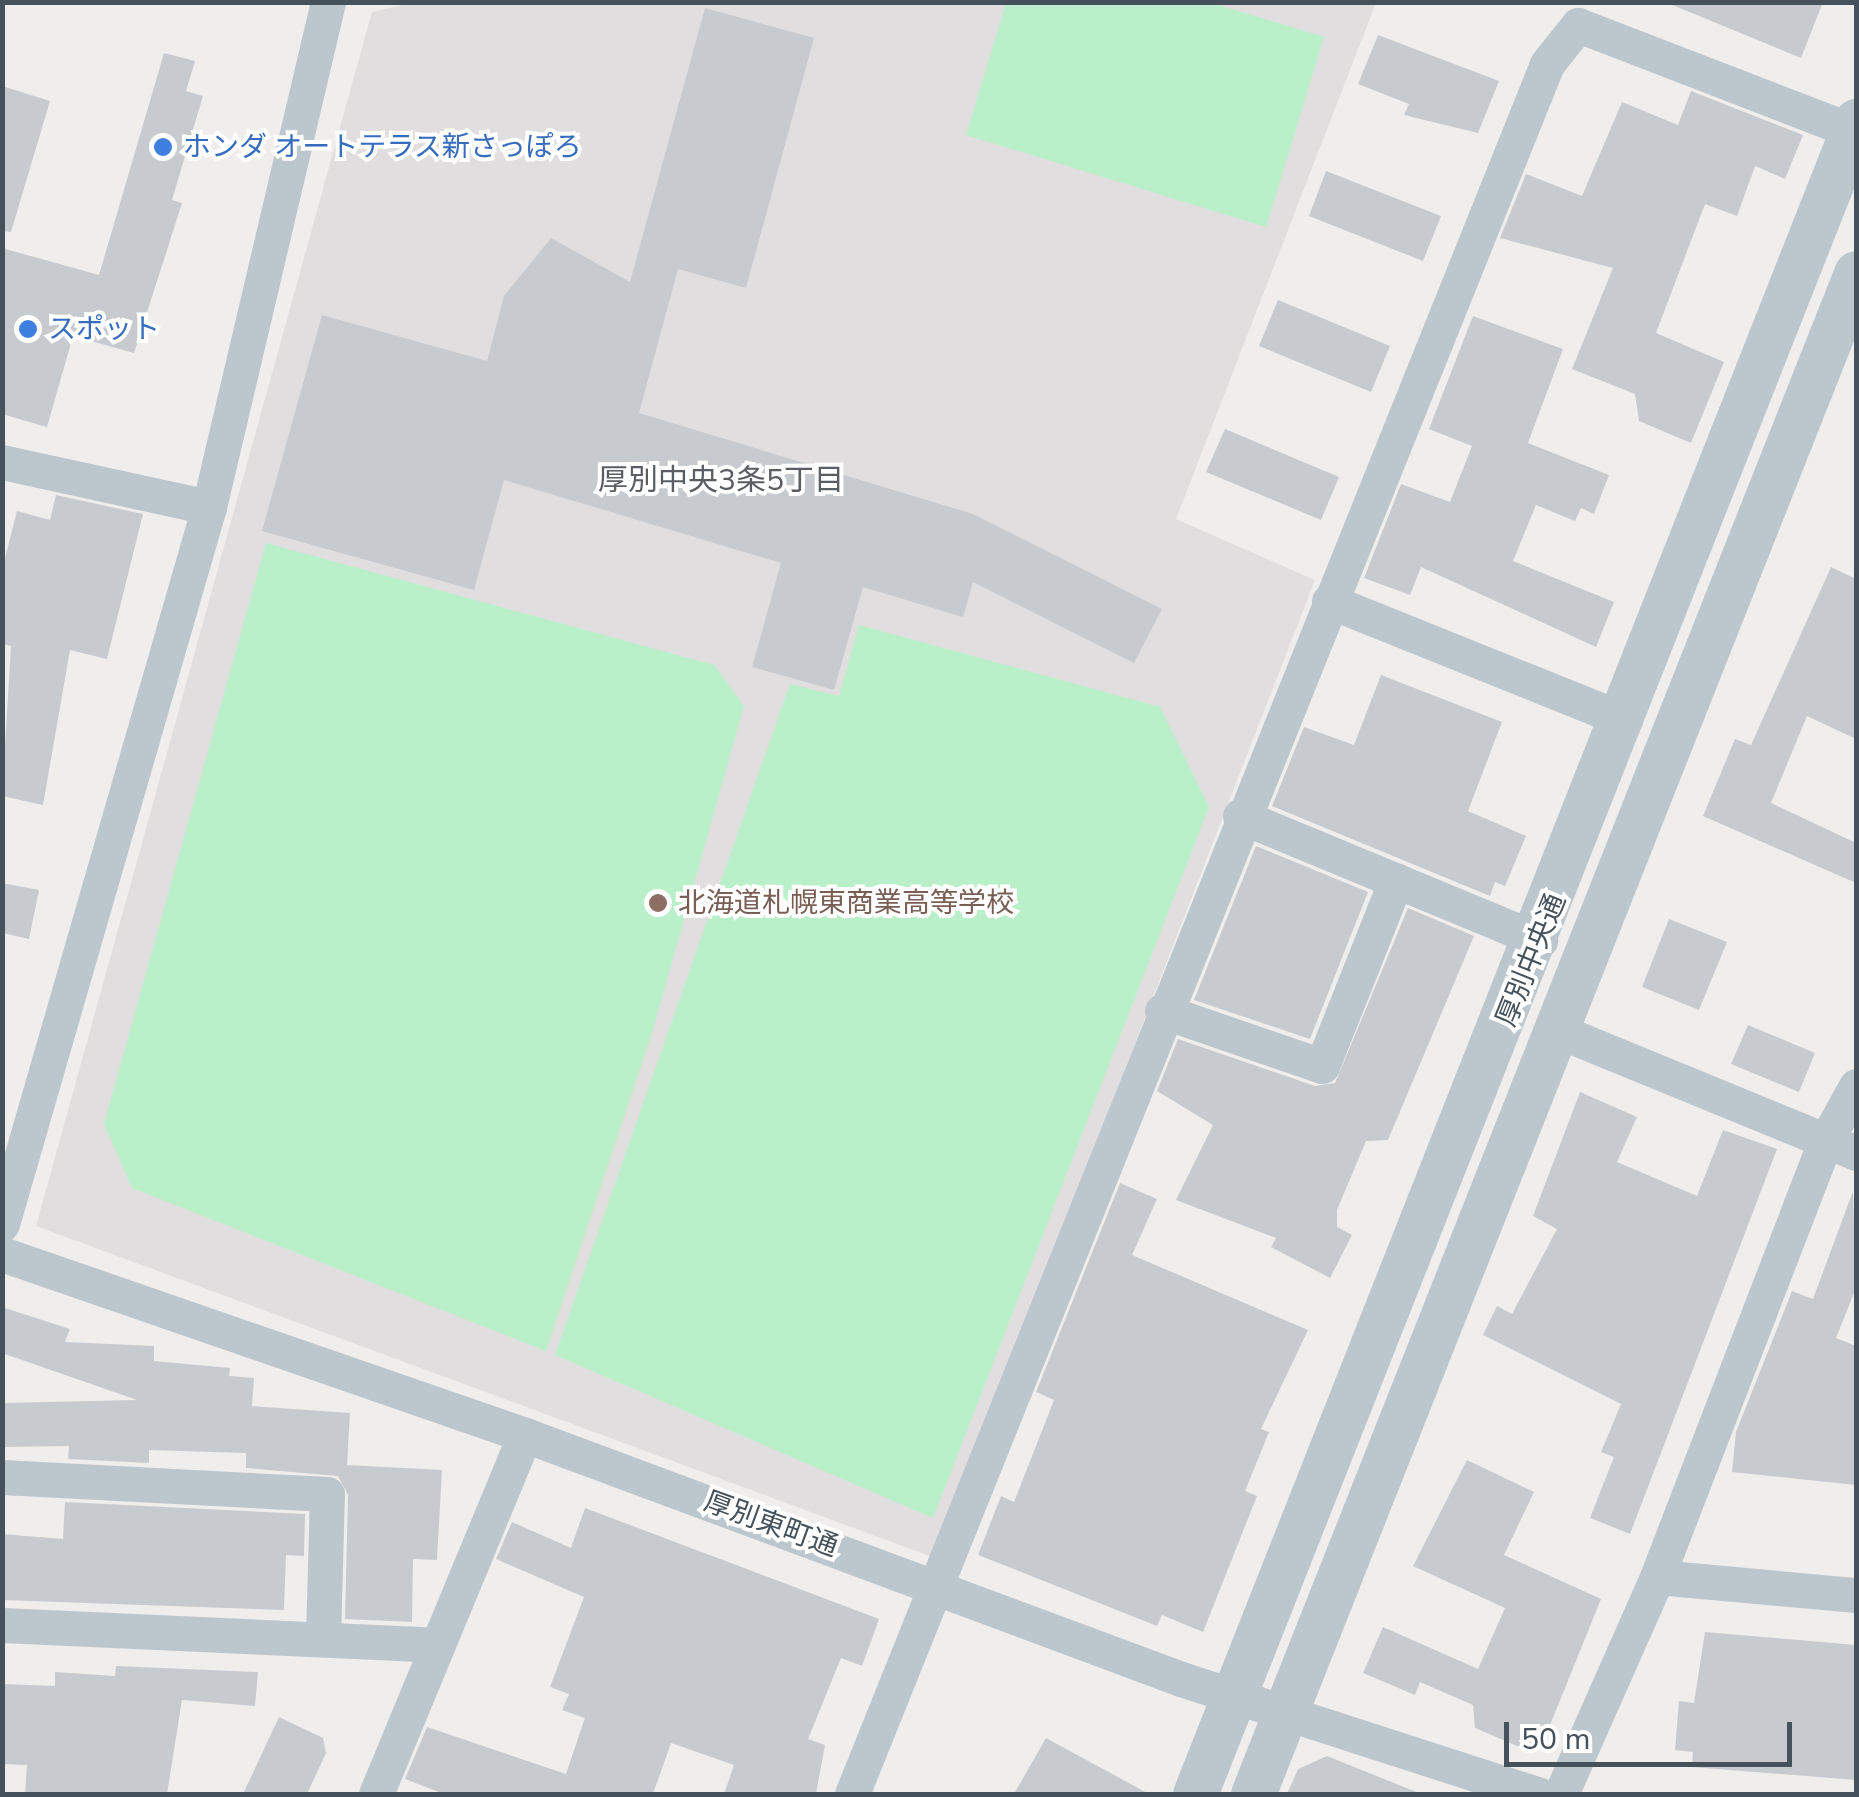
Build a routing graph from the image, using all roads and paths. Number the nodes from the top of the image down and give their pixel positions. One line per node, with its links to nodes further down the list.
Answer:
1 (328, 2): 5 (street)
2 (1854, 126): 6 (street); 7 (street, 厚別中央通)
3 (1856, 273): 12 (street, 厚別中央通)
4 (2, 462): 5 (street)
5 (209, 507): 15 (street)
6 (1329, 601): 7 (street); 8 (street)
7 (1625, 720): 10 (street, 厚別中央通)
8 (1240, 816): 9 (street); 11 (street)
9 (1396, 880): 10 (street); 11 (street)
10 (1540, 940): 25 (street, 厚別中央通)
11 (1162, 1011): 20 (street)
12 (1561, 1032): 14 (street); 26 (street, 厚別中央通)
13 (1856, 1086): 14 (street)
14 (1841, 1147): 19 (street)
15 (2, 1224)
16 (2, 1254): 17 (street, 厚別東町通)
17 (524, 1435): 20 (street, 厚別東町通); 24 (street)
18 (2, 1477): 23 (street)
19 (1658, 1577): 21 (street); 32 (street)
20 (934, 1583): 25 (street, 厚別東町通); 28 (street)
21 (1856, 1595)
22 (2, 1625): 23 (street)
23 (322, 1638): 24 (street)
24 (438, 1645): 27 (street)
25 (1231, 1696): 26 (street, 厚別東町通); 29 (street, 厚別中央通)
26 (1284, 1712): 30 (street, 厚別中央通); 31 (street, 厚別東町通)
27 (376, 1794)
28 (852, 1794)
29 (1195, 1794)
30 (1253, 1794)
31 (1538, 1794)
32 (1562, 1794)

